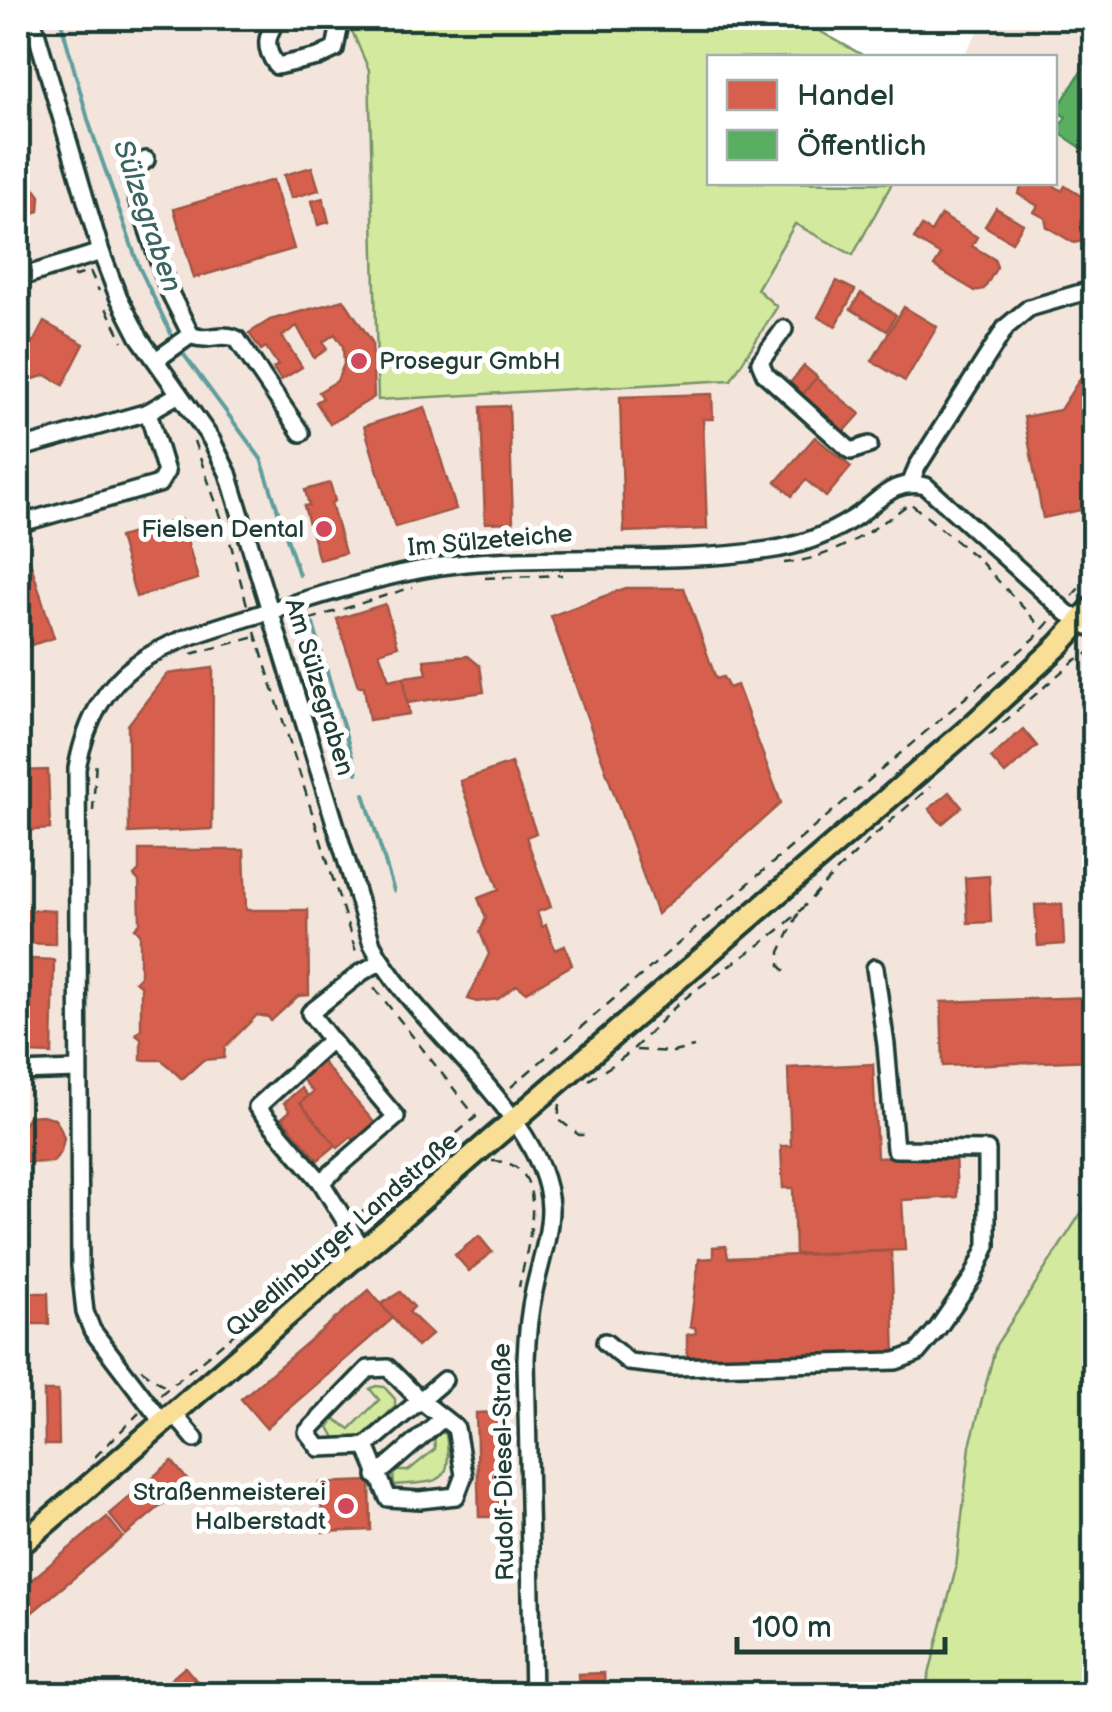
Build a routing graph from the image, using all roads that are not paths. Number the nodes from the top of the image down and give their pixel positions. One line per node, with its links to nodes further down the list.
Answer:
1 (32, 18): 5 (street, Am Sülzegraben)
2 (278, 18): 3 (street)
3 (334, 18)
4 (146, 160): 9 (street)
5 (94, 254): 6 (street); 10 (street, Am Sülzegraben)
6 (18, 278)
7 (1094, 289): 16 (street)
8 (784, 329): 14 (street)
9 (182, 342): 10 (street); 13 (street)
10 (156, 360): 11 (street, Am Sülzegraben)
11 (179, 394): 12 (street); 18 (street, Am Sülzegraben)
12 (148, 412): 15 (street); 17 (street)
13 (301, 432)
14 (869, 445)
15 (18, 449)
16 (911, 482): 18 (street, Im Sülzeteiche); 19 (street)
17 (18, 524)
18 (270, 611): 20 (street, Am Sülzegraben); 23 (street, Im Sülzeteiche)
19 (1090, 619): 25 (main road, Quedlinburger Landstraße)
20 (382, 961): 22 (street); 25 (street, Am Sülzegraben)
21 (875, 968): 28 (street)
22 (331, 1040): 26 (street); 26 (street)
23 (78, 1070): 24 (street); 32 (street, Im Sülzeteiche)
24 (18, 1072)
25 (512, 1121): 27 (main road, Quedlinburger Landstraße); 37 (street, Rudolf-Diesel-Straße)
26 (321, 1182): 27 (street)
27 (363, 1250): 32 (main road, Quedlinburger Landstraße)
28 (606, 1342)
29 (444, 1380): 30 (street)
30 (420, 1400): 31 (street); 34 (street); 34 (street)
31 (444, 1418): 35 (street); 35 (street)
32 (168, 1419): 33 (street, Im Sülzeteiche); 36 (main road, Quedlinburger Landstraße)
33 (195, 1439)
34 (366, 1446): 35 (street)
35 (376, 1476)
36 (18, 1547)
37 (533, 1694)

